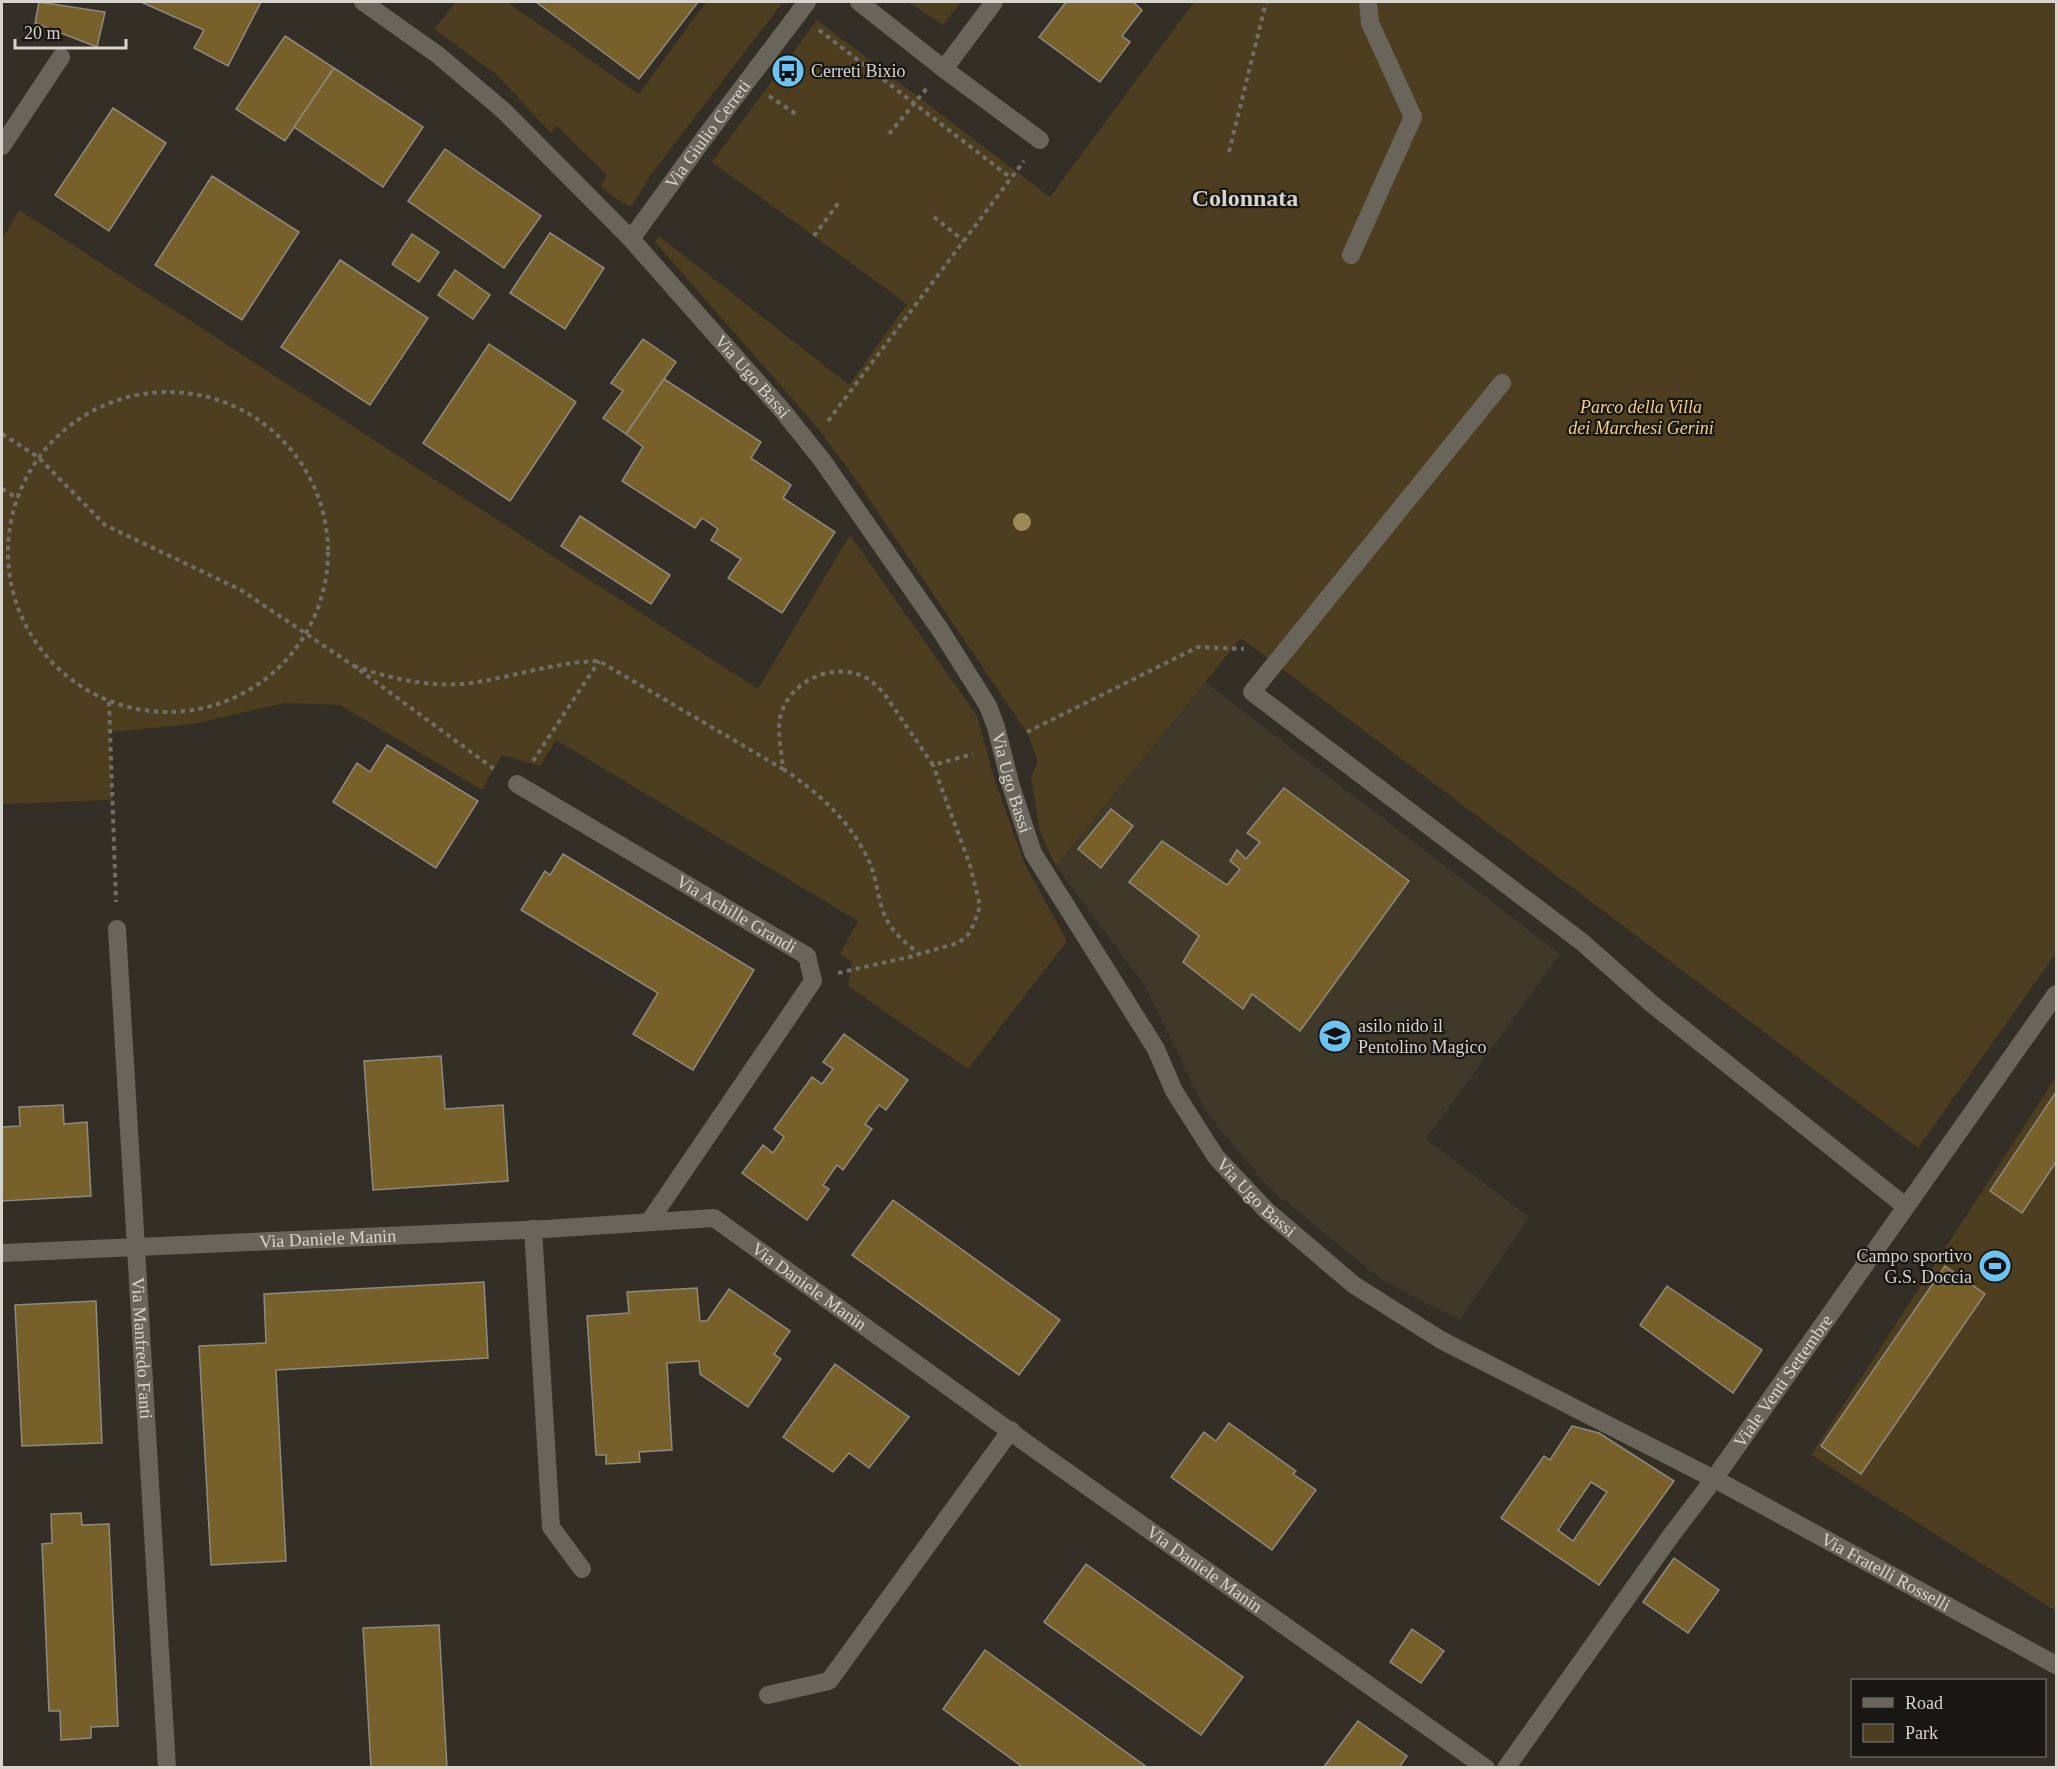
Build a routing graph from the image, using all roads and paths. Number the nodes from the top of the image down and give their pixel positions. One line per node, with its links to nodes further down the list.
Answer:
1 (363, 2): 21 (street, Via Ugo Bassi)
2 (807, 2): 21 (street, Via Giulio Cerreti)
3 (859, 2): 9 (street)
4 (994, 2): 9 (street)
5 (1266, 2): 16 (path)
6 (1368, 2): 23 (street)
7 (819, 30): 10 (path)
8 (61, 57): 15 (street)
9 (944, 69): 10 (path); 14 (street)
10 (914, 103): 13 (path); 17 (path)
11 (762, 105): 12 (path)
12 (796, 114)
13 (889, 134)
14 (1040, 140): 17 (path)
15 (2, 146)
16 (1229, 152)
17 (1011, 178): 22 (path)
18 (839, 202): 20 (path)
19 (934, 217): 22 (path)
20 (814, 236)
21 (632, 239): 35 (street, Via Ugo Bassi)
22 (964, 241): 25 (path)
23 (1351, 255)
24 (1502, 383): 43 (street)
25 (828, 422)
26 (2, 434): 27 (path)
27 (38, 457): 29 (path); 30 (path); 30 (path)
28 (2, 489): 29 (path)
29 (17, 498): 34 (path)
30 (307, 636): 33 (path); 34 (path)
31 (1244, 649): 35 (path)
32 (598, 661): 33 (path); 37 (path); 38 (path)
33 (354, 666): 38 (path)
34 (109, 702): 39 (path)
35 (1001, 746): 36 (path); 49 (street, Via Ugo Bassi)
36 (933, 765): 37 (path); 40 (path)
37 (783, 769): 40 (path)
38 (517, 784): 41 (street, Via Achille Grandi)
39 (117, 928): 46 (street, Via Manfredo Fanti)
40 (919, 954): 41 (path)
41 (813, 981): 44 (street)
42 (2056, 994): 43 (street, Viale Venti Settembre)
43 (1905, 1206): 49 (street, Viale Venti Settembre)
44 (649, 1222): 45 (street, Via Daniele Manin); 48 (street, Via Daniele Manin)
45 (533, 1229): 46 (street, Via Daniele Manin); 50 (street)
46 (134, 1247): 47 (street, Via Daniele Manin); 53 (street, Via Manfredo Fanti)
47 (2, 1253)
48 (1011, 1430): 52 (street); 54 (street, Via Daniele Manin)
49 (1714, 1479): 51 (street, Via Fratelli Rosselli); 55 (street, Viale Venti Settembre)
50 (582, 1569)
51 (2056, 1665)
52 (768, 1695)
53 (167, 1767)
54 (1486, 1767)
55 (1506, 1767)

